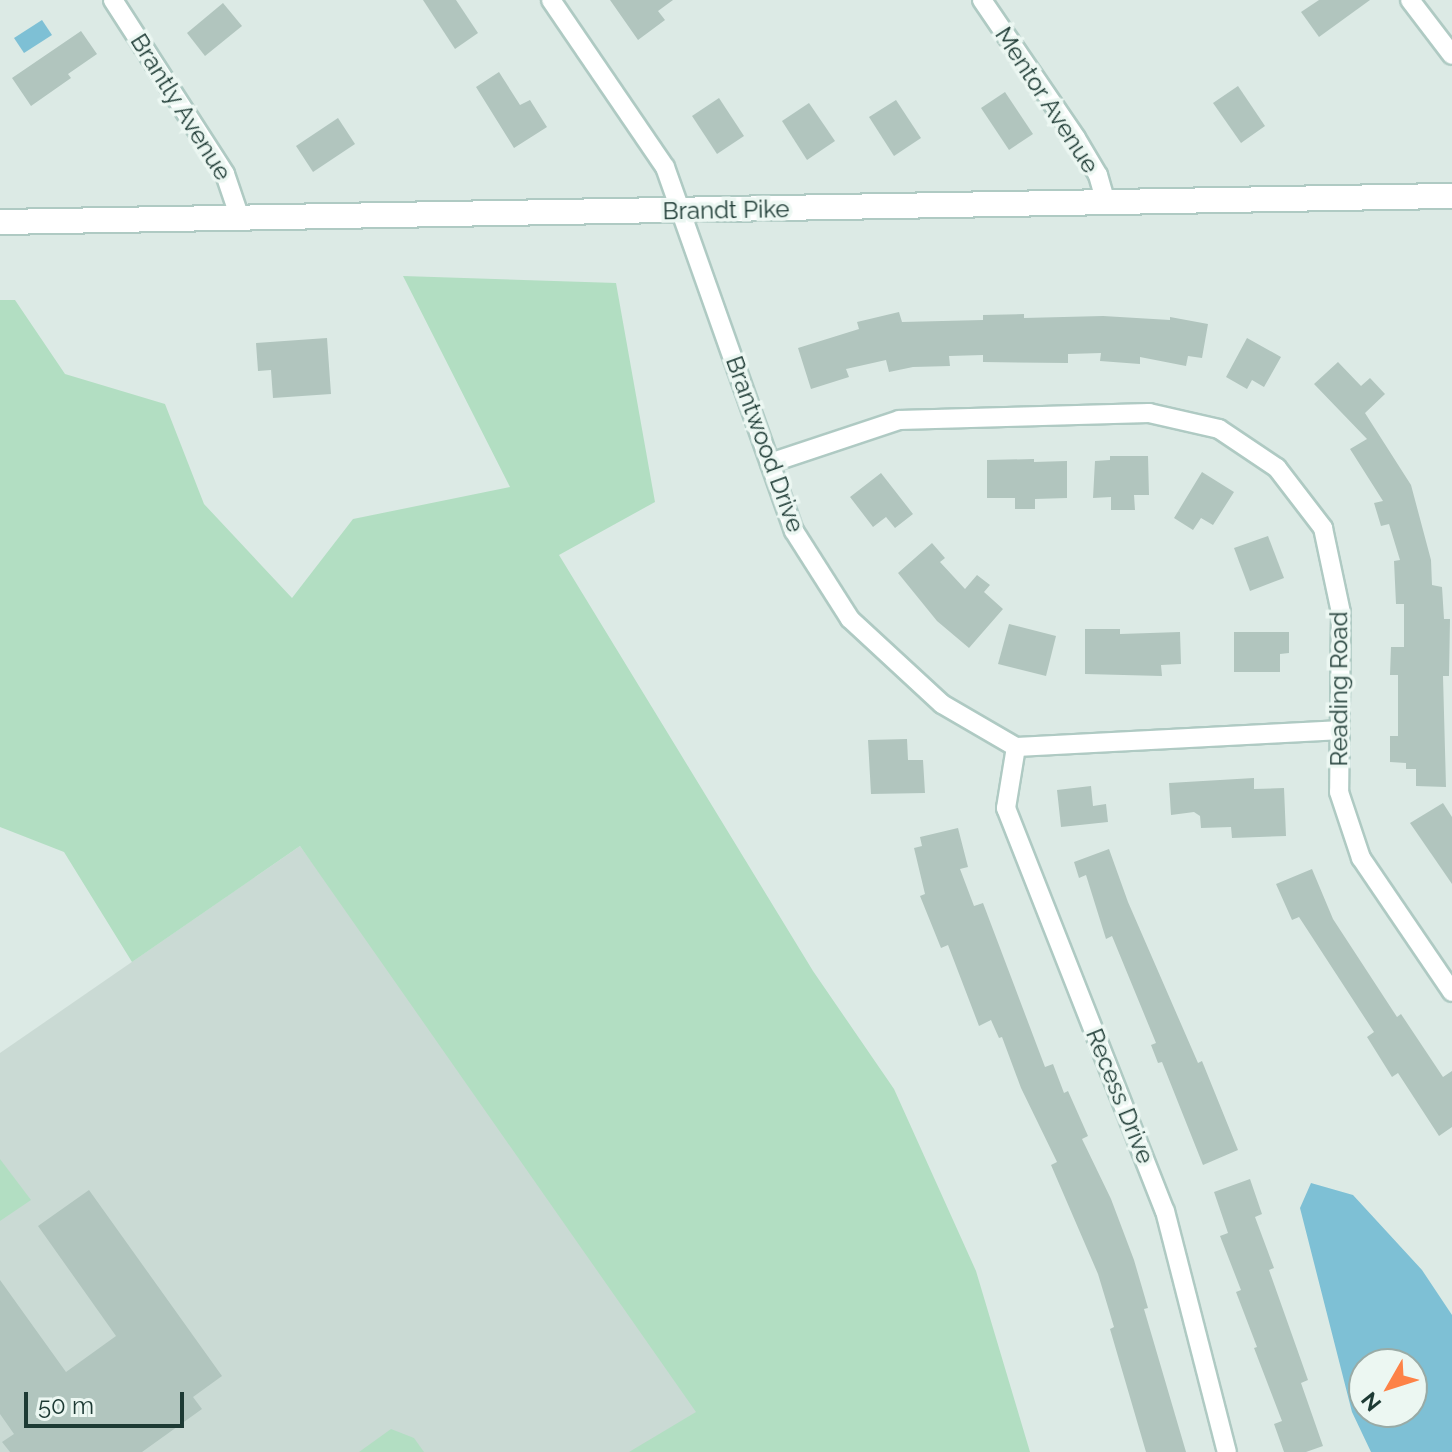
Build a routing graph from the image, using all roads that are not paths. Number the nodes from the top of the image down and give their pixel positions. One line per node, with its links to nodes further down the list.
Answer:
1 (551, 0): 8 (street, Brantwood Drive)
2 (982, 0): 7 (street, Mentor Avenue)
3 (1410, 0): 5 (street)
4 (122, 3): 9 (street, Brantly Avenue)
5 (1452, 55)
6 (1452, 196): 7 (main road, Brandt Pike)
7 (1106, 203): 8 (main road, Brandt Pike)
8 (681, 211): 9 (main road, Brandt Pike); 11 (street, Brantwood Drive)
9 (240, 218): 10 (main road, Brandt Pike)
10 (0, 222)
11 (770, 463): 12 (street, Reading Road); 13 (street, Brantwood Drive)
12 (1338, 730): 13 (street); 14 (street, Reading Road)
13 (1016, 747): 15 (street, Recess Drive)
14 (1452, 992)
15 (1227, 1452)

